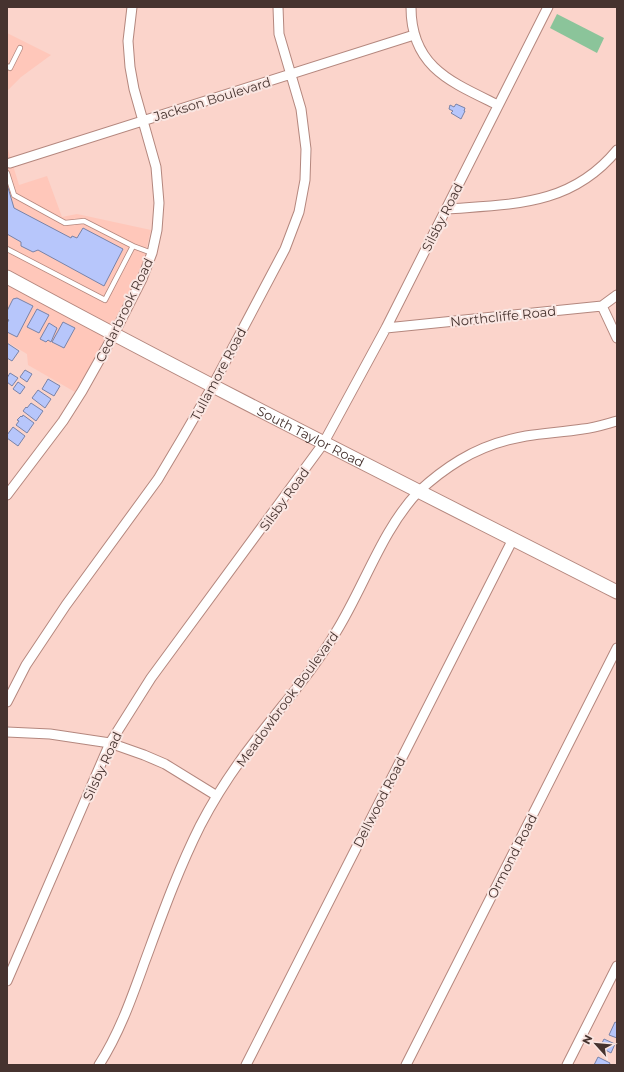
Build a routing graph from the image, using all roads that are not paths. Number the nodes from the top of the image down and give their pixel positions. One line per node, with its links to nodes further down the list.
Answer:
1 (132, 7): 10 (street, Cedarbrook Road)
2 (278, 7): 8 (street, Tullamore Road)
3 (411, 7): 5 (street)
4 (548, 7): 9 (street, Silsby Road)
5 (414, 35): 8 (street, Jackson Boulevard); 9 (street)
6 (20, 48): 7 (lane)
7 (7, 66)
8 (290, 75): 10 (street, Jackson Boulevard); 24 (street, Tullamore Road)
9 (498, 105): 14 (street, Silsby Road)
10 (142, 121): 12 (street, Jackson Boulevard); 17 (street, Cedarbrook Road)
11 (617, 150): 14 (street)
12 (10, 163)
13 (7, 173): 15 (lane)
14 (447, 209): 21 (street, Silsby Road)
15 (133, 246): 16 (lane); 17 (lane)
16 (7, 249)
17 (152, 253): 22 (street, Cedarbrook Road)
18 (8, 282): 22 (main road, South Taylor Road)
19 (617, 295): 20 (street)
20 (602, 306): 21 (street, Northcliffe Road); 23 (street)
21 (386, 328): 26 (street, Silsby Road)
22 (114, 334): 24 (main road, South Taylor Road); 28 (street, Cedarbrook Road)
23 (617, 338)
24 (212, 386): 26 (main road, South Taylor Road); 32 (street, Tullamore Road)
25 (617, 421): 27 (street, Meadowbrook Boulevard)
26 (323, 444): 27 (main road, South Taylor Road); 34 (street, Silsby Road)
27 (419, 492): 29 (main road, South Taylor Road); 35 (street, Meadowbrook Boulevard)
28 (7, 494)
29 (512, 539): 30 (main road, South Taylor Road); 39 (street, Dellwood Road)
30 (617, 592)
31 (617, 648): 40 (street, Ormond Road)
32 (7, 702)
33 (7, 732): 34 (street)
34 (110, 743): 35 (street); 37 (street, Silsby Road)
35 (217, 796): 38 (street, Meadowbrook Boulevard)
36 (617, 966): 41 (street)
37 (7, 981)
38 (99, 1065)
39 (246, 1065)
40 (406, 1065)
41 (567, 1065)

